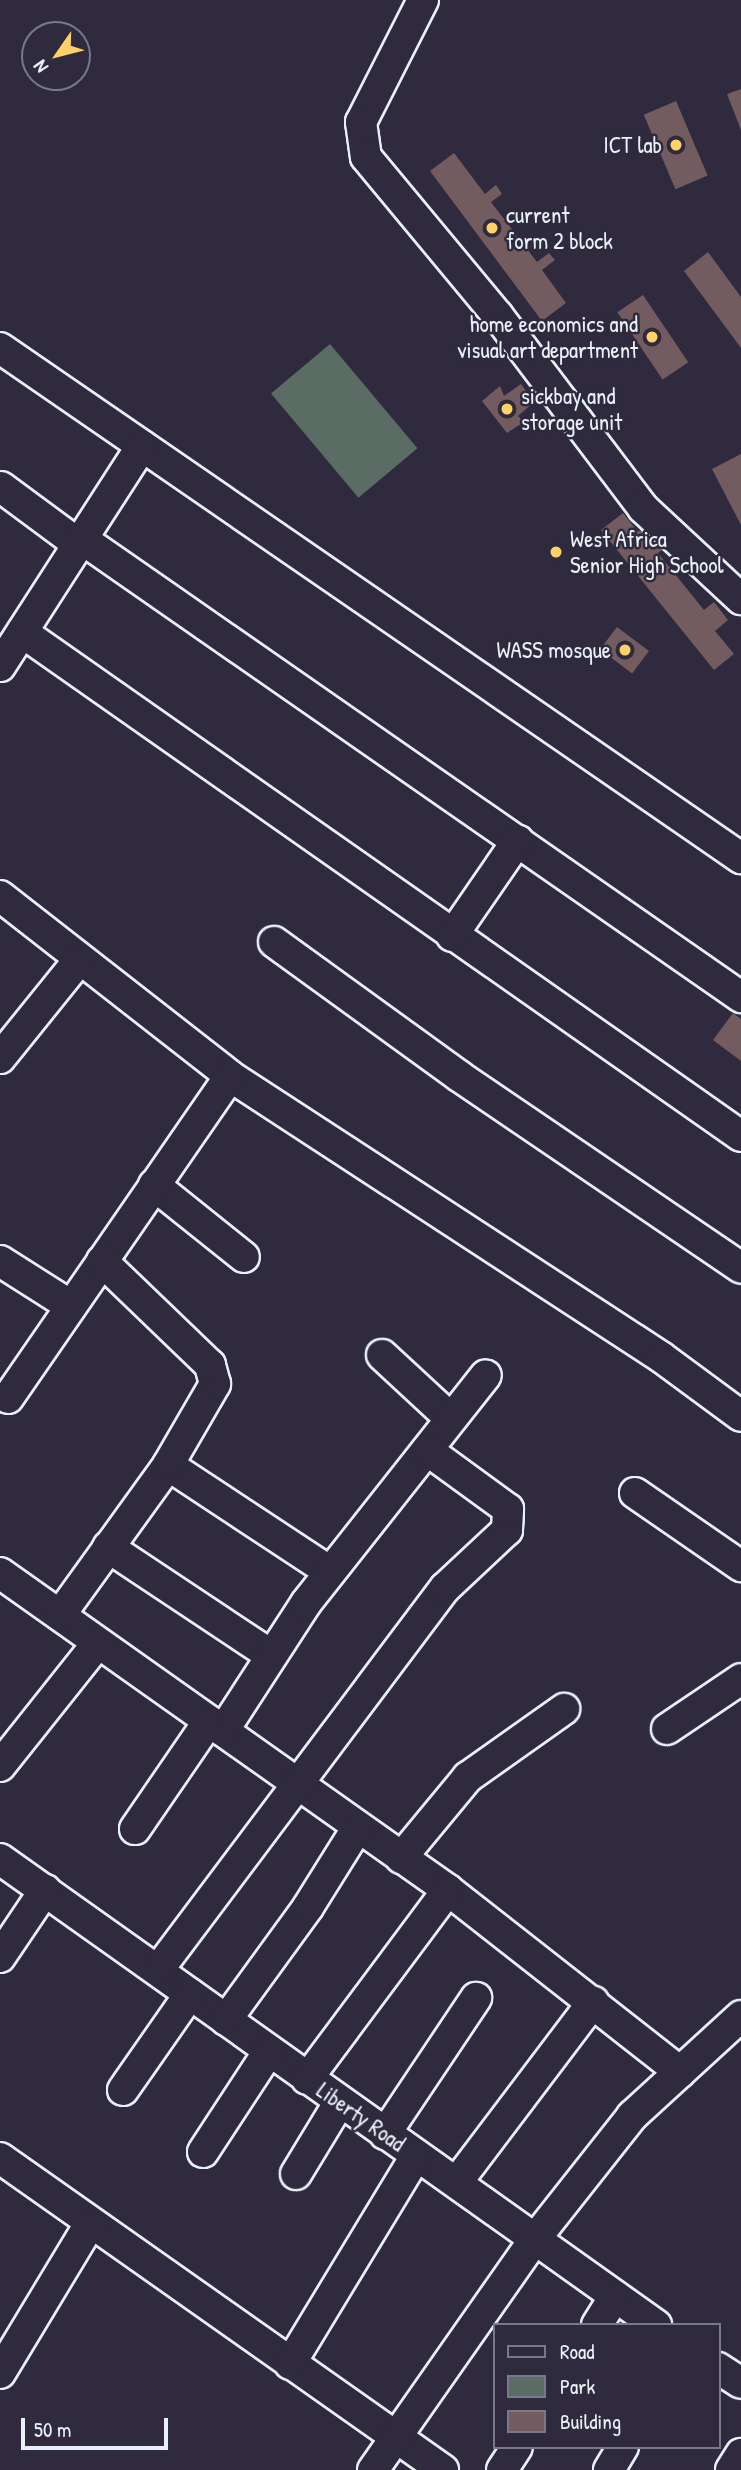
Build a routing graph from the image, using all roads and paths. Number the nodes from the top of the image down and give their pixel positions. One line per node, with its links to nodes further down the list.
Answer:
1 (423, 0): 6 (street)
2 (5, 358): 3 (street)
3 (142, 446): 5 (street); 10 (street)
4 (1, 487): 5 (street)
5 (80, 542): 7 (street); 9 (street)
6 (741, 599)
7 (22, 632): 8 (street); 12 (street)
8 (0, 666)
9 (517, 839): 12 (street); 15 (street)
10 (741, 858)
11 (0, 896): 14 (street)
12 (452, 936): 18 (street)
13 (274, 942): 23 (street)
14 (79, 960): 16 (street); 17 (street)
15 (741, 997)
16 (0, 1058)
17 (230, 1076): 19 (street); 28 (street)
18 (741, 1136)
19 (154, 1185): 20 (street); 22 (street)
20 (244, 1257)
21 (0, 1261): 24 (street)
22 (102, 1261): 24 (street); 31 (street)
23 (741, 1268)
24 (71, 1306): 27 (street)
25 (382, 1355): 29 (street)
26 (486, 1375): 29 (street)
27 (8, 1398)
28 (741, 1416)
29 (450, 1418): 30 (street)
30 (427, 1450): 35 (street); 45 (street)
31 (168, 1465): 33 (street); 35 (street)
32 (635, 1493): 34 (street)
33 (108, 1547): 37 (street); 39 (street)
34 (741, 1566)
35 (330, 1572): 39 (street)
36 (0, 1573): 37 (street)
37 (60, 1615): 38 (street)
38 (98, 1643): 42 (street); 44 (street)
39 (269, 1654): 42 (street)
40 (738, 1685): 43 (street)
41 (564, 1709): 48 (street)
42 (216, 1726): 45 (street); 47 (street)
43 (667, 1729)
44 (0, 1766)
45 (298, 1784): 46 (street); 53 (street)
46 (358, 1827): 48 (street); 58 (street)
47 (135, 1829)
48 (401, 1857): 51 (street)
49 (0, 1859): 50 (street, Liberty Road)
50 (45, 1890): 52 (street); 53 (street, Liberty Road)
51 (448, 1890): 56 (street); 61 (street)
52 (0, 1957)
53 (158, 1970): 54 (street, Liberty Road)
54 (190, 1994): 58 (street, Liberty Road); 62 (street)
55 (476, 1997): 64 (street)
56 (593, 2002): 60 (street); 69 (street)
57 (741, 2016): 60 (street)
58 (226, 2020): 59 (street, Liberty Road)
59 (269, 2051): 61 (street, Liberty Road); 65 (street)
60 (680, 2072): 71 (street)
61 (307, 2079): 63 (street, Liberty Road)
62 (123, 2090)
63 (339, 2102): 64 (street, Liberty Road); 68 (street)
64 (385, 2134): 66 (street, Liberty Road)
65 (203, 2152)
66 (416, 2156): 69 (street, Liberty Road); 75 (street)
67 (0, 2158): 70 (street)
68 (296, 2174)
69 (457, 2182): 71 (street, Liberty Road)
70 (90, 2224): 75 (street); 77 (street)
71 (535, 2238): 72 (street, Liberty Road); 79 (street)
72 (615, 2296): 73 (street); 74 (street, Liberty Road)
73 (598, 2323)
74 (653, 2323)
75 (290, 2364): 79 (street)
76 (720, 2369): 78 (street)
77 (0, 2374)
78 (741, 2383)
79 (394, 2435): 83 (street); 84 (street)
80 (516, 2449): 85 (street)
81 (622, 2449): 86 (street)
82 (741, 2454): 87 (street)
83 (373, 2470)
84 (443, 2470)
85 (502, 2470)
86 (609, 2470)
87 (731, 2470)

